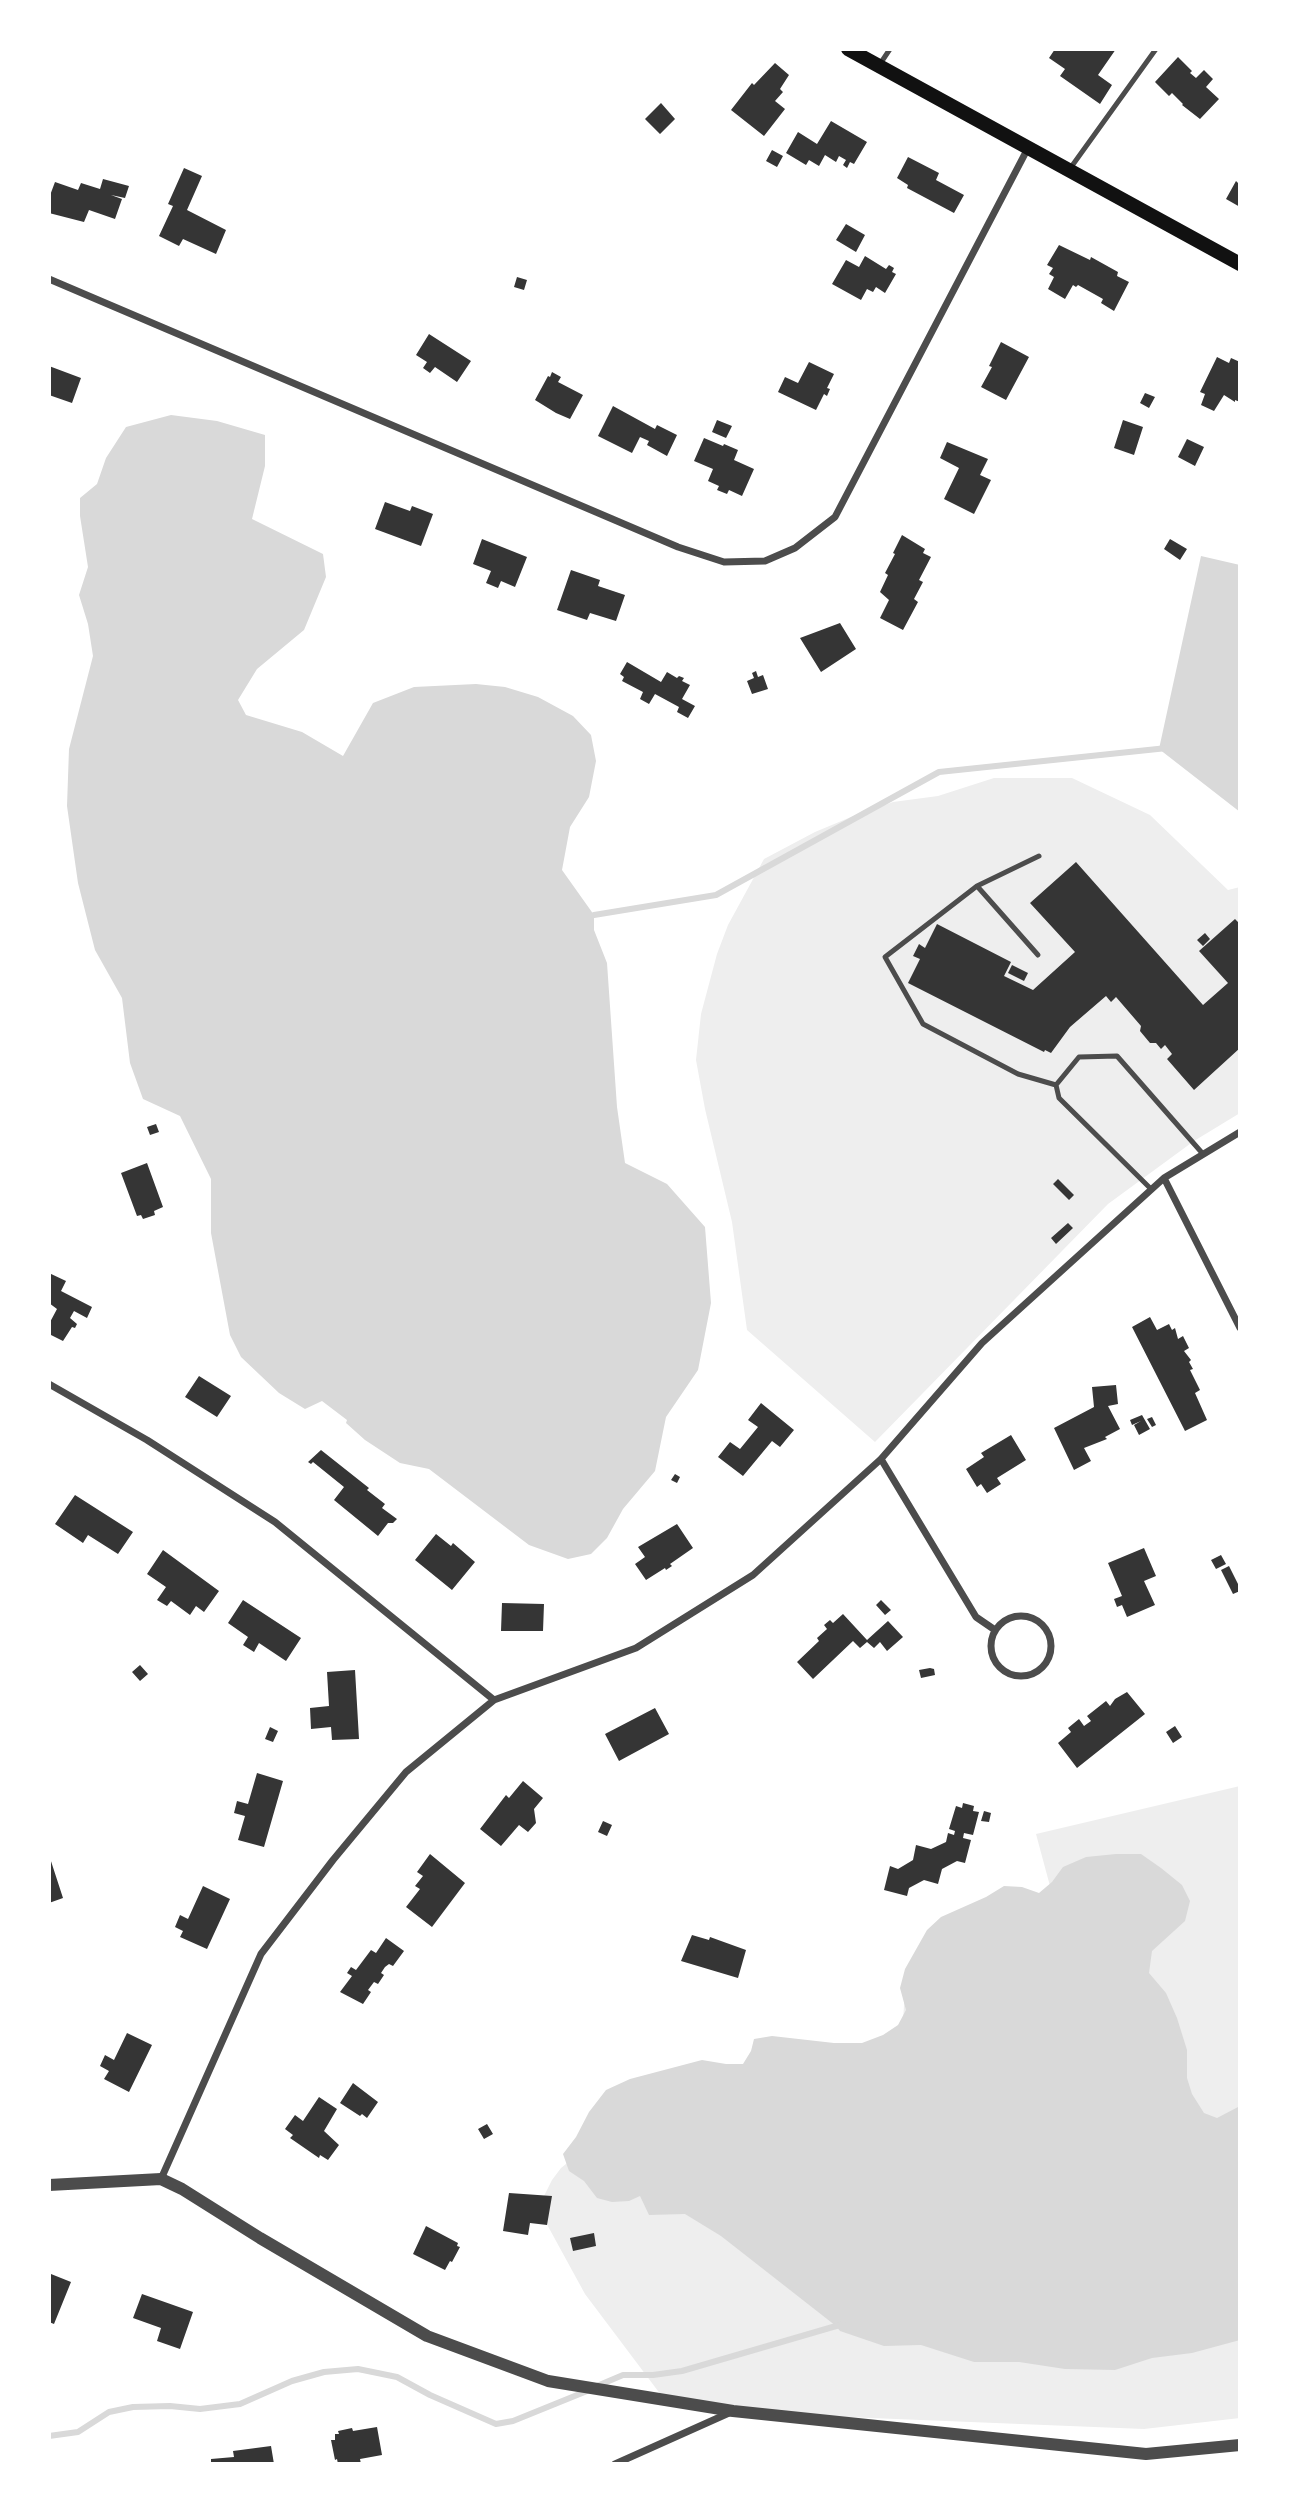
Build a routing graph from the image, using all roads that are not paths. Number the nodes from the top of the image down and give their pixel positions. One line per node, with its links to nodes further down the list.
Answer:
1 (848, 49): 4 (main road)
2 (890, 49): 4 (lane)
3 (1156, 49): 6 (lane)
4 (878, 66): 5 (main road)
5 (1028, 147): 6 (main road); 8 (street)
6 (1069, 170): 7 (main road)
7 (1240, 264)
8 (49, 279)
9 (1039, 856): 10 (lane)
10 (977, 886): 11 (lane); 12 (lane)
11 (1038, 955)
12 (1056, 1085): 14 (lane); 16 (lane)
13 (1240, 1132): 14 (street)
14 (1203, 1154): 15 (street)
15 (1164, 1178): 16 (street); 17 (street)
16 (1151, 1189): 19 (street)
17 (1240, 1328)
18 (49, 1384): 21 (street)
19 (881, 1459): 20 (street); 21 (street)
20 (996, 1630): 20 (street)
21 (494, 1700): 22 (street)
22 (161, 2179): 23 (street); 24 (street)
23 (49, 2185)
24 (733, 2411): 26 (street); 27 (street)
25 (1240, 2445): 26 (street)
26 (1145, 2459)
27 (615, 2464)

